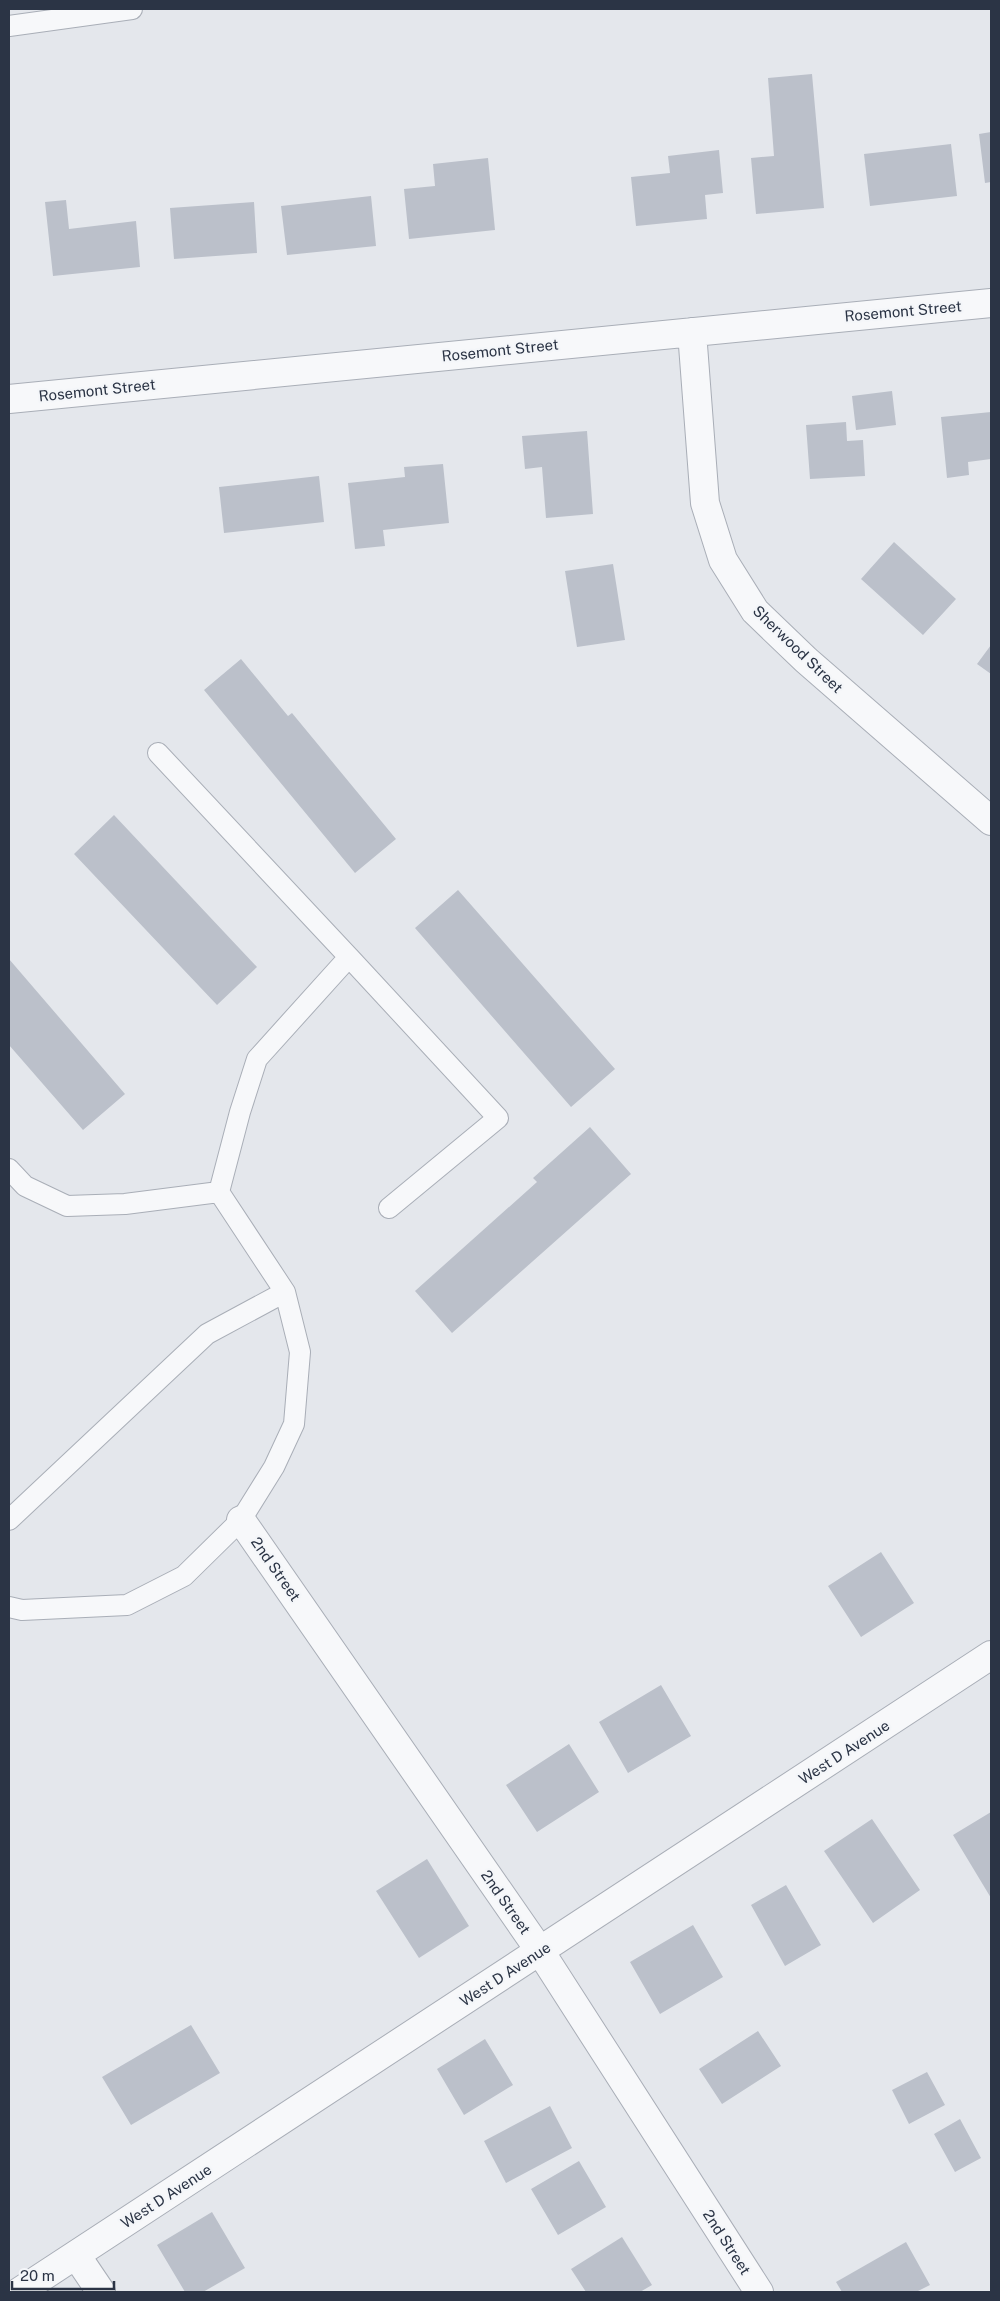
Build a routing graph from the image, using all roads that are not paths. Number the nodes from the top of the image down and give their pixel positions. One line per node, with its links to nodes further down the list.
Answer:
1 (132, 9): 2 (lane)
2 (29, 16): 3 (lane)
3 (9, 26)
4 (991, 303): 5 (street, Rosemont Street)
5 (692, 332): 6 (street, Rosemont Street); 8 (street, Sherwood Street)
6 (9, 398)
7 (158, 753): 9 (lane)
8 (991, 821)
9 (349, 957): 11 (lane); 12 (lane)
10 (9, 1169): 11 (lane)
11 (219, 1192): 13 (lane)
12 (389, 1208)
13 (285, 1292): 14 (lane); 15 (lane)
14 (9, 1520)
15 (241, 1520): 16 (lane); 18 (street, 2nd Street)
16 (9, 1608)
17 (991, 1655): 18 (street, West D Avenue)
18 (540, 1951): 19 (street, West D Avenue); 22 (street, 2nd Street)
19 (76, 2254): 20 (street, West D Avenue); 21 (street)
20 (18, 2292)
21 (100, 2292)
22 (759, 2292)

